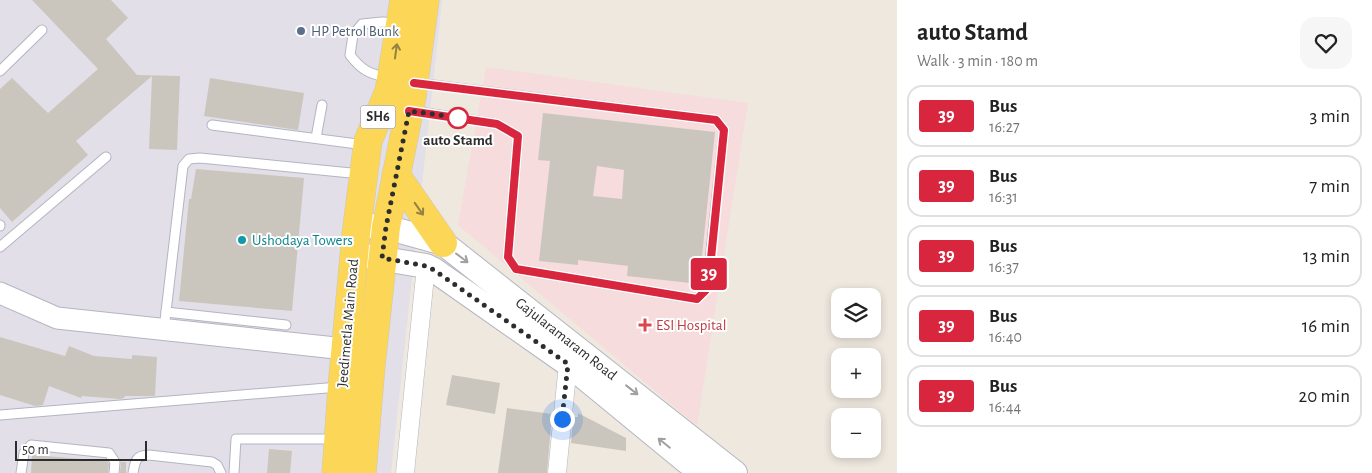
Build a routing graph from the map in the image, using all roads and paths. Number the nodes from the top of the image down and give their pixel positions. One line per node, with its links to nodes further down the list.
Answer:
1 (426, 0): 5 (main road, Jeedimetla Main Road / SH6)
2 (402, 12): 5 (main road, Jeedimetla Main Road / SH6, one-way to 2); 5 (lane)
3 (42, 30): 4 (lane)
4 (0, 71)
5 (398, 84): 7 (main road, Jeedimetla Main Road / SH6); 7 (lane); 10 (main road, Jeedimetla Main Road / SH6); 14 (main road)
6 (322, 105): 9 (lane)
7 (409, 111): 13 (main road, Jeedimetla Main Road / SH6)
8 (212, 125): 9 (lane)
9 (316, 138): 10 (lane)
10 (368, 146): 12 (main road, Jeedimetla Main Road / SH6)
11 (106, 157): 16 (lane)
12 (364, 175): 20 (lane); 23 (main road, Jeedimetla Main Road / SH6)
13 (396, 175): 14 (main road, Jeedimetla Main Road / SH6); 15 (main road, one-way to 15)
14 (378, 226): 15 (main road, Gajularamaram Road); 17 (main road, Jeedimetla Main Road / SH6)
15 (442, 243): 39 (main road, Gajularamaram Road, one-way to 39)
16 (0, 247)
17 (374, 257): 18 (main road, Gajularamaram Road); 35 (main road); 36 (main road, Jeedimetla Main Road / SH6)
18 (426, 266): 24 (main road, Gajularamaram Road); 37 (street)
19 (0, 293): 20 (street)
20 (165, 321): 22 (street)
21 (286, 325): 22 (lane)
22 (211, 326): 23 (street)
23 (345, 349): 25 (main road, Jeedimetla Main Road / SH6)
24 (568, 364): 28 (main road, Gajularamaram Road, one-way to 24); 38 (street)
25 (342, 386): 26 (lane); 27 (main road, Jeedimetla Main Road / SH6)
26 (0, 415)
27 (339, 439): 33 (lane); 34 (main road, Jeedimetla Main Road / SH6)
28 (691, 469)
29 (21, 473): 30 (lane)
30 (114, 473)
31 (133, 473): 32 (lane)
32 (221, 473)
33 (234, 473)
34 (336, 473)
35 (349, 473)
36 (362, 473)
37 (405, 473)
38 (557, 473)
39 (735, 473)

